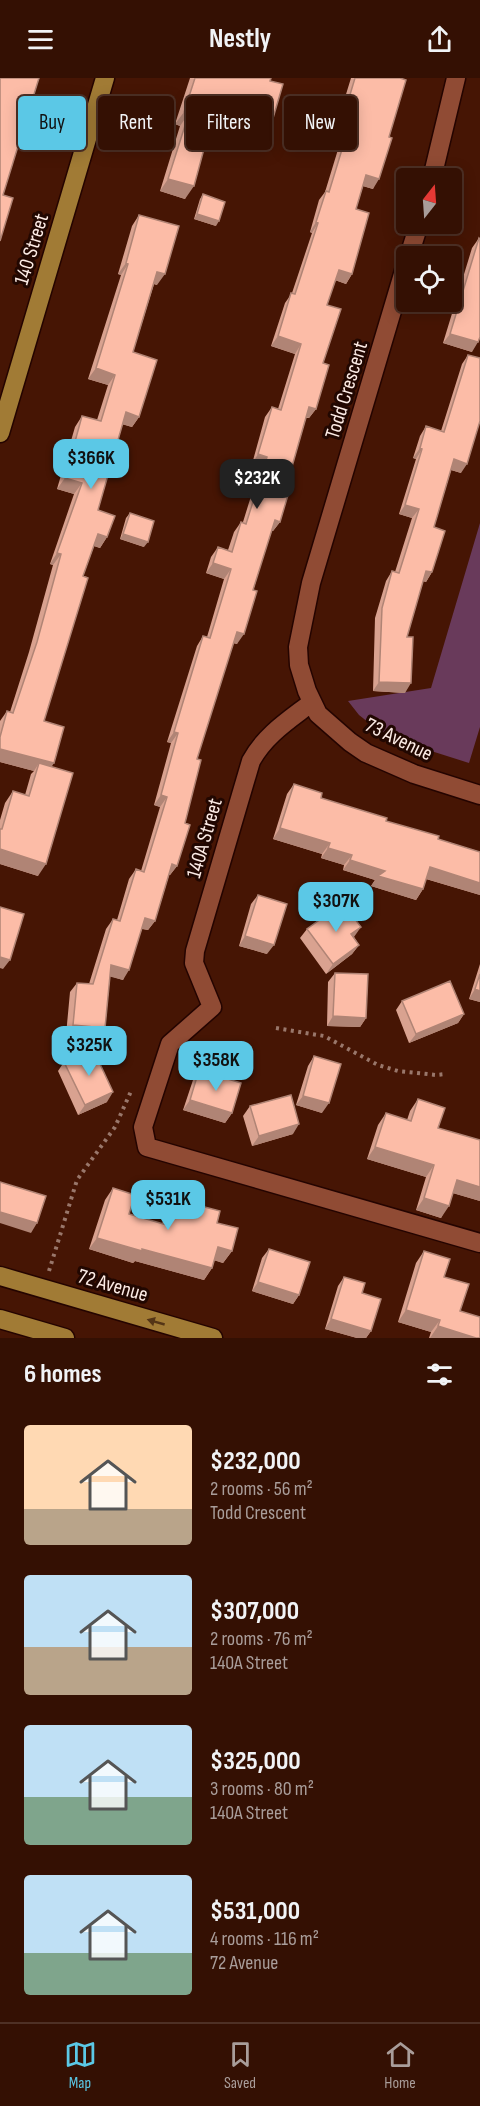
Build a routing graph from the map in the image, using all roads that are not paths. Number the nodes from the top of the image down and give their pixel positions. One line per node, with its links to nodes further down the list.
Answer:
1 (105, 78): 5 (main road, 140 Street)
2 (456, 78): 3 (street)
3 (434, 168)
4 (396, 298): 6 (street, Todd Crescent)
5 (0, 433)
6 (311, 703): 7 (street, 73 Avenue); 8 (street, 140A Street)
7 (480, 795)
8 (480, 1243)
9 (0, 1276): 12 (main road, 72 Avenue, one-way to 9)
10 (0, 1319): 11 (main road)
11 (65, 1338)
12 (213, 1338)

